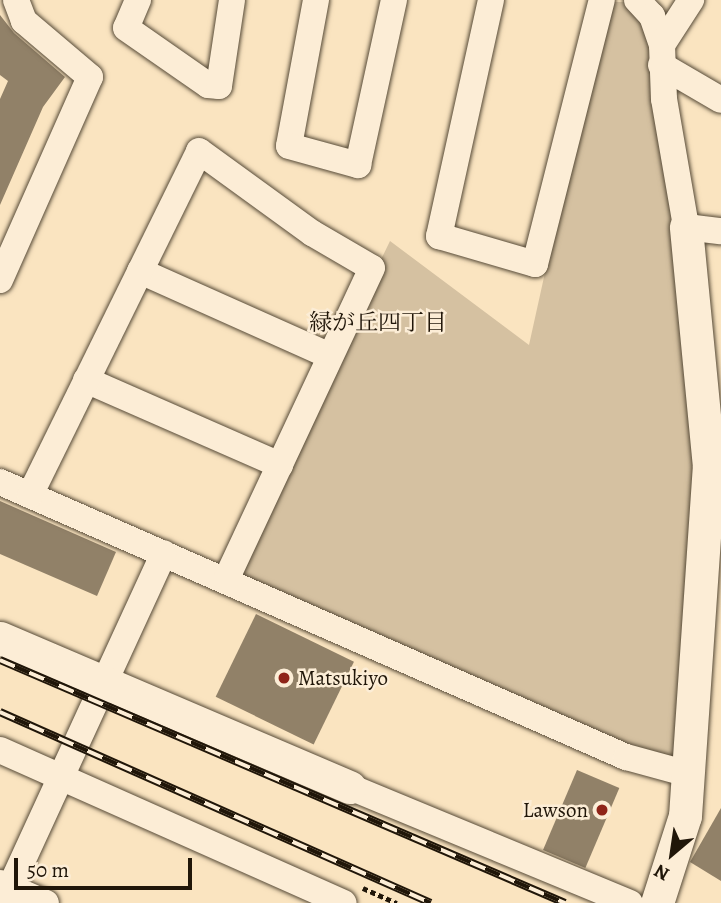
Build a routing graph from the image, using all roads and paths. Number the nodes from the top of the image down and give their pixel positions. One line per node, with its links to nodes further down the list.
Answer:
1 (16, 0): 15 (street)
2 (138, 0): 3 (street)
3 (232, 0)
4 (316, 0): 5 (street)
5 (394, 0)
6 (491, 0): 7 (street)
7 (602, 0)
8 (637, 0): 10 (street)
9 (691, 0): 10 (street)
10 (662, 55): 11 (street); 12 (street)
11 (721, 100)
12 (686, 227): 13 (street); 26 (street)
13 (721, 231)
14 (140, 271): 16 (street); 16 (street); 17 (street)
15 (0, 280)
16 (330, 356): 18 (street)
17 (86, 380): 18 (street); 20 (street)
18 (280, 465): 22 (street)
19 (0, 482): 20 (street)
20 (30, 495): 21 (street)
21 (164, 553): 22 (street); 24 (street)
22 (226, 580): 26 (street)
23 (0, 638): 24 (street)
24 (102, 681): 27 (street); 28 (street)
25 (0, 750): 27 (street)
26 (688, 774): 33 (street)
27 (60, 776): 29 (street); 31 (street)
28 (350, 787): 32 (street)
29 (5, 891): 30 (street)
30 (46, 903)
31 (343, 903)
32 (631, 903)
33 (657, 903)

